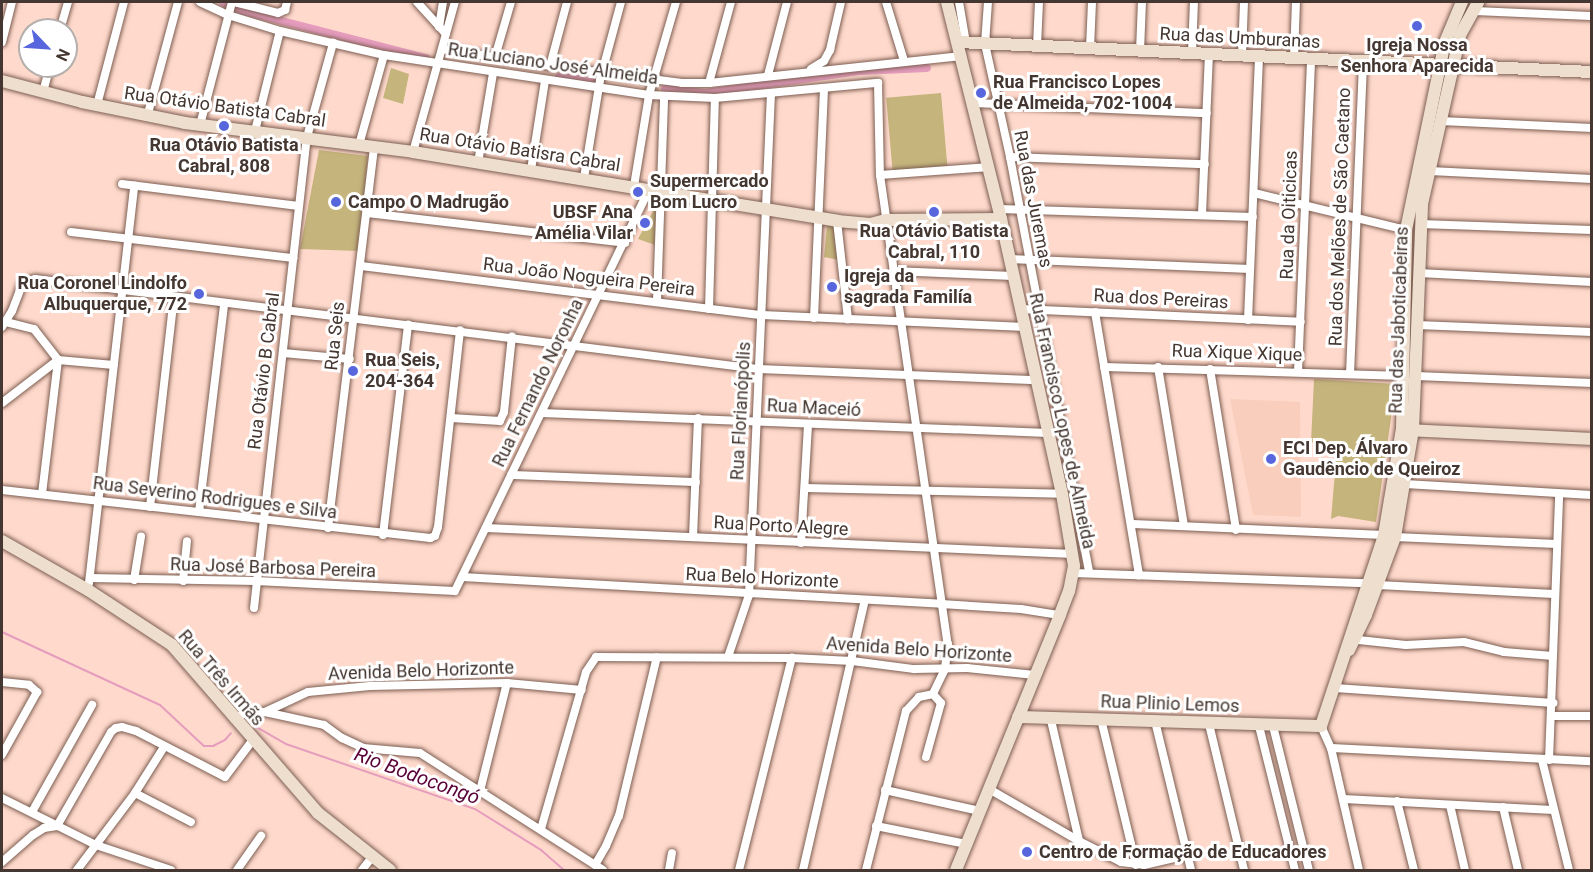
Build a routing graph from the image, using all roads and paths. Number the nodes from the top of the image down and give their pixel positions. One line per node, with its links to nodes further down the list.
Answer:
1 (12, 2): 36 (street)
2 (68, 2): 32 (street)
3 (124, 2): 78 (street)
4 (178, 2): 80 (street)
5 (200, 2): 30 (street, Rua Luciano José Almeida)
6 (233, 2): 7 (street); 30 (street)
7 (288, 2)
8 (417, 2): 33 (street)
9 (442, 2): 33 (street)
10 (455, 2): 35 (street)
11 (511, 2): 49 (street)
12 (567, 2): 58 (street)
13 (621, 2): 59 (street)
14 (676, 2): 65 (street)
15 (731, 2): 68 (street)
16 (787, 2): 63 (street)
17 (841, 2): 60 (street)
18 (886, 2): 53 (street)
19 (947, 2): 38 (street, Rua Francisco Lopes de Almeida)
20 (959, 2): 38 (street)
21 (988, 2): 39 (street, Rua das Juremas)
22 (1039, 2): 40 (street)
23 (1092, 2): 41 (street)
24 (1142, 2): 43 (street)
25 (1194, 2): 44 (street)
26 (1244, 2): 48 (street)
27 (1296, 2): 51 (street)
28 (1462, 2): 56 (street, Rua das Jaboticabeiras)
29 (1475, 6): 31 (street); 57 (street, Rua das Jaboticabeiras)
30 (228, 15): 34 (street, Rua Luciano José Almeida); 82 (street)
31 (1592, 16)
32 (63, 18)
33 (439, 27): 35 (street)
34 (280, 31): 37 (street, Rua Luciano José Almeida); 84 (street)
35 (446, 34): 42 (street)
36 (2, 42)
37 (333, 43): 46 (street, Rua Luciano José Almeida); 85 (street, Rua Otávio B Cabral)
38 (962, 43): 39 (street, Rua das Umburanas); 47 (street, Rua Francisco Lopes de Almeida)
39 (985, 44): 40 (street, Rua das Umburanas); 77 (street, Rua das Juremas)
40 (1037, 46): 41 (street, Rua das Umburanas)
41 (1090, 48): 43 (street, Rua das Umburanas)
42 (442, 49): 49 (street, Rua Luciano José Almeida); 55 (street)
43 (1140, 51): 44 (street, Rua das Umburanas)
44 (1192, 53): 45 (street, Rua das Umburanas)
45 (1209, 54): 48 (street, Rua das Umburanas); 79 (street)
46 (384, 55): 55 (street, Rua Luciano José Almeida); 86 (street)
47 (962, 56): 53 (street, Rua Luciano José Almeida); 76 (street, Rua Francisco Lopes de Almeida)
48 (1242, 56): 50 (street, Rua das Umburanas)
49 (495, 57): 58 (street, Rua Luciano José Almeida)
50 (1260, 57): 51 (street, Rua das Umburanas); 102 (street)
51 (1294, 58): 52 (street, Rua das Umburanas)
52 (1311, 59): 54 (street, Rua das Umburanas); 104 (street, Rua da Oiticicas)
53 (903, 61): 60 (street, Rua Luciano José Almeida)
54 (1363, 61): 56 (street, Rua das Umburanas); 112 (street, Rua dos Melões de São Caetano)
55 (438, 64): 61 (street, Rua Luciano José Almeida); 88 (street)
56 (1440, 64): 57 (street, Rua das Umburanas); 117 (street, Rua das Jaboticabeiras)
57 (1453, 64): 62 (street, Rua das Umburanas); 81 (street, Rua das Jaboticabeiras)
58 (550, 66): 59 (street, Rua Luciano José Almeida)
59 (602, 71): 65 (street, Rua Luciano José Almeida); 69 (street)
60 (806, 71): 63 (street, Rua Luciano José Almeida)
61 (493, 72): 67 (street, Rua Luciano José Almeida); 90 (street)
62 (1592, 72)
63 (768, 75): 68 (street, Rua Luciano José Almeida)
64 (47, 78): 71 (street)
65 (655, 80): 68 (street, Rua Luciano José Almeida); 73 (street)
66 (2, 81): 71 (street, Rua Otávio Batista Cabral)
67 (545, 81): 69 (street, Rua Luciano José Almeida); 93 (street)
68 (709, 83)
69 (598, 88): 73 (street, Rua Luciano José Almeida); 96 (street)
70 (824, 89): 72 (street, Rua Luciano José Almeida); 95 (street, Rua Luciano José Almeida); 113 (street)
71 (43, 92): 78 (street, Rua Otávio Batista Cabral)
72 (771, 93): 75 (street, Rua Luciano José Almeida); 106 (street, Rua Florianópolis)
73 (649, 95): 74 (street, Rua Luciano José Almeida); 100 (street)
74 (664, 97): 75 (street, Rua Luciano José Almeida); 101 (street)
75 (715, 98): 103 (street)
76 (974, 103): 77 (street); 92 (street, Rua Francisco Lopes de Almeida)
77 (996, 104): 79 (street); 89 (street, Rua das Juremas)
78 (97, 105): 80 (street, Rua Otávio Batista Cabral)
79 (1207, 113): 91 (street)
80 (147, 117): 82 (street, Rua Otávio Batista Cabral)
81 (1441, 121): 83 (street); 94 (street, Rua das Jaboticabeiras)
82 (200, 125): 84 (street, Rua Otávio Batista Cabral)
83 (1592, 128)
84 (255, 132): 85 (street, Rua Otávio Batista Cabral)
85 (307, 137): 86 (street, Rua Otávio Batista Cabral); 105 (street, Rua Otávio B Cabral)
86 (359, 145): 87 (street, Rua Otávio Batista Cabral)
87 (374, 147): 88 (street, Rua Otávio Batisra Cabral); 108 (street, Rua Seis)
88 (413, 152): 90 (street, Rua Otávio Batisra Cabral)
89 (1010, 157): 91 (street); 107 (street, Rua das Juremas)
90 (478, 163): 93 (street, Rua Otávio Batisra Cabral)
91 (1205, 164): 110 (street)
92 (990, 167): 95 (street); 109 (street, Rua Francisco Lopes de Almeida)
93 (531, 170): 96 (street, Rua Otávio Batisra Cabral)
94 (1430, 171): 97 (street); 116 (street, Rua das Jaboticabeiras)
95 (880, 176): 114 (street)
96 (584, 178): 100 (street, Rua Otávio Batisra Cabral)
97 (1592, 179)
98 (122, 184): 99 (street)
99 (135, 186): 105 (street); 120 (street)
100 (634, 186): 101 (street, Rua Otávio Batisra Cabral)
101 (655, 190): 103 (street); 121 (street, Rua Fernando Noronha); 134 (street)
102 (1254, 193): 104 (street); 111 (street)
103 (712, 199): 106 (street); 136 (street)
104 (1306, 204): 112 (street); 147 (street, Rua da Oiticicas)
105 (299, 206): 122 (street, Rua Otávio B Cabral)
106 (767, 208): 113 (street); 141 (street, Rua Florianópolis)
107 (1020, 208): 109 (street); 110 (street); 123 (street, Rua das Juremas)
108 (367, 213): 121 (street); 125 (street, Rua Seis)
109 (1000, 214): 114 (street); 124 (street, Rua Francisco Lopes de Almeida)
110 (1202, 214): 111 (street)
111 (1253, 217): 126 (street)
112 (1358, 217): 117 (street); 165 (street, Rua dos Melões de São Caetano)
113 (819, 218): 115 (street); 142 (street)
114 (886, 220): 115 (street); 127 (street)
115 (837, 221): 144 (street)
116 (1420, 224): 118 (street); 128 (street, Rua das Jaboticabeiras)
117 (1406, 230): 167 (street, Rua das Jaboticabeiras)
118 (1592, 230)
119 (71, 231): 120 (street)
120 (128, 238): 122 (street); 131 (street)
121 (625, 243): 132 (street, Rua Fernando Noronha)
122 (293, 258): 139 (street, Rua Otávio B Cabral)
123 (1028, 259): 124 (street); 126 (street); 138 (street, Rua das Juremas)
124 (1009, 260): 129 (street, Rua Francisco Lopes de Almeida)
125 (361, 266): 132 (street, Rua João Nogueira Pereira); 143 (street, Rua Seis)
126 (1250, 269): 145 (street)
127 (893, 270): 129 (street); 146 (street)
128 (1419, 273): 130 (street); 150 (street, Rua das Jaboticabeiras)
129 (1013, 276): 137 (street, Rua Francisco Lopes de Almeida)
130 (1592, 282)
131 (122, 291): 133 (street); 149 (street); 159 (street)
132 (600, 294): 134 (street, Rua João Nogueira Pereira); 155 (street, Rua Fernando Noronha)
133 (174, 297): 135 (street); 191 (street)
134 (657, 301): 136 (street, Rua João Nogueira Pereira)
135 (224, 304): 139 (street); 192 (street)
136 (709, 309): 141 (street, Rua João Nogueira Pereira)
137 (1020, 309): 138 (street, Rua dos Pereiras); 151 (street, Rua Francisco Lopes de Almeida)
138 (1040, 310): 140 (street, Rua dos Pereiras); 211 (street, Rua das Juremas)
139 (288, 311): 143 (street); 156 (street, Rua Otávio B Cabral)
140 (1095, 312): 145 (street, Rua dos Pereiras); 160 (street)
141 (762, 315): 142 (street, Rua João Nogueira Pereira); 162 (street, Rua Florianópolis)
142 (814, 318): 144 (street, Rua João Nogueira Pereira)
143 (353, 319): 148 (street); 157 (street, Rua Seis)
144 (848, 319): 146 (street, Rua João Nogueira Pereira)
145 (1248, 320): 147 (street, Rua dos Pereiras)
146 (900, 322): 151 (street, Rua João Nogueira Pereira); 166 (street)
147 (1301, 322): 164 (street, Rua da Oiticicas)
148 (408, 324): 152 (street); 199 (street)
149 (4, 325): 158 (street)
150 (1417, 325): 153 (street); 167 (street, Rua das Jaboticabeiras)
151 (1025, 327): 168 (street, Rua Francisco Lopes de Almeida)
152 (460, 330): 154 (street); 172 (street)
153 (1592, 332)
154 (512, 336): 155 (street); 172 (street)
155 (575, 345): 162 (street); 171 (street, Rua Fernando Noronha)
156 (283, 353): 157 (street); 193 (street, Rua Otávio B Cabral)
157 (350, 359): 196 (street, Rua Seis)
158 (58, 360): 159 (street); 170 (street); 186 (street)
159 (114, 365): 190 (street)
160 (1104, 367): 161 (street, Rua Xique Xique); 194 (street)
161 (1158, 367): 163 (street, Rua Xique Xique); 195 (street)
162 (759, 369): 166 (street); 174 (street, Rua Florianópolis)
163 (1210, 369): 164 (street, Rua Xique Xique); 198 (street)
164 (1298, 372): 165 (street, Rua Xique Xique)
165 (1350, 374): 167 (street, Rua Xique Xique)
166 (909, 376): 168 (street); 176 (street)
167 (1410, 376): 169 (street, Rua Xique Xique); 177 (street, Rua das Jaboticabeiras)
168 (1037, 380): 178 (street, Rua Francisco Lopes de Almeida)
169 (1592, 383)
170 (2, 403)
171 (542, 413): 173 (street, Rua Maceió); 180 (street, Rua Fernando Noronha)
172 (451, 418): 199 (street, Rua Severino Rodrigues e Silva)
173 (698, 418): 174 (street, Rua Maceió); 181 (street)
174 (757, 422): 175 (street, Rua Maceió); 203 (street, Rua Florianópolis)
175 (808, 424): 176 (street, Rua Maceió); 183 (street)
176 (917, 429): 178 (street, Rua Maceió); 185 (street)
177 (1408, 430): 179 (street); 182 (street, Rua das Jaboticabeiras); 200 (street, Rua das Jaboticabeiras)
178 (1048, 433): 187 (street, Rua Francisco Lopes de Almeida)
179 (1592, 439)
180 (511, 475): 181 (street); 197 (street, Rua Fernando Noronha)
181 (696, 482): 202 (street)
182 (1405, 484): 188 (street); 200 (street, Rua das Jaboticabeiras)
183 (805, 488): 185 (street); 206 (street)
184 (2, 490): 186 (street, Rua Severino Rodrigues e Silva)
185 (925, 492): 187 (street); 208 (street)
186 (42, 494): 190 (street, Rua Severino Rodrigues e Silva)
187 (1062, 494): 209 (street, Rua Francisco Lopes de Almeida)
188 (1559, 494): 189 (street); 207 (street)
189 (1592, 495)
190 (98, 501): 191 (street, Rua Severino Rodrigues e Silva); 217 (street)
191 (150, 507): 192 (street, Rua Severino Rodrigues e Silva)
192 (199, 512): 193 (street, Rua Severino Rodrigues e Silva)
193 (262, 519): 196 (street, Rua Severino Rodrigues e Silva); 216 (street, Rua Otávio B Cabral)
194 (1133, 524): 195 (street); 212 (street)
195 (1184, 526): 198 (street)
196 (328, 528): 199 (street, Rua Severino Rodrigues e Silva)
197 (486, 528): 202 (street, Rua Porto Alegre); 213 (street, Rua Fernando Noronha)
198 (1236, 530): 200 (street)
199 (383, 535)
200 (1389, 536): 207 (street); 218 (street, Rua das Jaboticabeiras)
201 (141, 537): 214 (street)
202 (693, 537): 203 (street, Rua Porto Alegre)
203 (751, 540): 206 (street, Rua Porto Alegre); 221 (street, Rua Florianópolis)
204 (2, 541): 217 (street, Rua Três Irmãs)
205 (187, 541): 215 (street)
206 (801, 543): 208 (street, Rua Porto Alegre)
207 (1557, 544): 220 (street)
208 (934, 549): 209 (street, Rua Porto Alegre); 223 (street)
209 (1073, 554): 210 (street, Rua Francisco Lopes de Almeida)
210 (1072, 573): 211 (street); 225 (street, Rua Francisco Lopes de Almeida)
211 (1089, 573): 212 (street)
212 (1139, 575): 218 (street)
213 (462, 577): 219 (street, Rua Fernando Noronha); 221 (street, Rua Belo Horizonte)
214 (134, 580): 215 (street, Rua José Barbosa Pereira); 217 (street, Rua José Barbosa Pereira)
215 (183, 581): 216 (street, Rua José Barbosa Pereira)
216 (256, 581): 219 (street, Rua José Barbosa Pereira); 224 (street, Rua Otávio B Cabral)
217 (89, 584): 247 (street, Rua Três Irmãs)
218 (1372, 584): 220 (street); 226 (street, Rua das Jaboticabeiras)
219 (455, 591)
220 (1554, 594): 227 (street)
221 (749, 595): 222 (street, Rua Belo Horizonte); 229 (street, Rua Florianópolis)
222 (865, 600): 223 (street, Rua Belo Horizonte); 231 (street)
223 (941, 604): 225 (street, Rua Belo Horizonte); 232 (street)
224 (254, 608)
225 (1060, 615): 233 (street, Rua Francisco Lopes de Almeida)
226 (1352, 639): 227 (street); 236 (street, Rua das Jaboticabeiras)
227 (1553, 656): 239 (street)
228 (657, 657): 229 (street); 237 (street); 284 (street)
229 (728, 657): 230 (street, Avenida Belo Horizonte)
230 (792, 658): 231 (street, Avenida Belo Horizonte); 293 (street)
231 (852, 661): 232 (street, Avenida Belo Horizonte); 294 (street)
232 (945, 669): 233 (street, Avenida Belo Horizonte); 238 (street)
233 (1035, 675): 245 (street, Rua Francisco Lopes de Almeida)
234 (2, 682): 256 (street)
235 (507, 683): 237 (street, Avenida Belo Horizonte); 241 (street, Avenida Belo Horizonte); 262 (street)
236 (1335, 688): 239 (street); 252 (street, Rua das Jaboticabeiras)
237 (582, 690): 275 (street)
238 (933, 694): 257 (street); 260 (street)
239 (1553, 703): 243 (street)
240 (92, 705): 271 (street)
241 (265, 712): 247 (street); 262 (street)
242 (1050, 716): 245 (street, Rua Plinio Lemos); 246 (street, Rua Plinio Lemos); 277 (street)
243 (1552, 716): 244 (street); 258 (street)
244 (1592, 716)
245 (1018, 717): 261 (street, Rua Francisco Lopes de Almeida)
246 (1101, 719): 248 (street, Rua Plinio Lemos); 285 (street)
247 (234, 720): 253 (street, Rua Três Irmãs)
248 (1155, 721): 249 (street, Rua Plinio Lemos); 281 (street)
249 (1209, 723): 250 (street, Rua Plinio Lemos); 298 (street)
250 (1259, 726): 251 (street, Rua Plinio Lemos); 299 (street)
251 (1273, 726): 252 (street, Rua Plinio Lemos); 300 (street)
252 (1321, 726): 255 (street)
253 (252, 741): 254 (street); 282 (street, Rua Três Irmãs)
254 (164, 747): 263 (street); 273 (street)
255 (1331, 748): 258 (street); 265 (street)
256 (2, 755)
257 (926, 757)
258 (1545, 760): 259 (street); 269 (street)
259 (1592, 761)
260 (885, 789): 270 (street); 274 (street)
261 (989, 789): 270 (street, Rua Francisco Lopes de Almeida); 277 (street)
262 (480, 790): 275 (street)
263 (135, 793): 272 (street); 279 (street)
264 (2, 798): 271 (street)
265 (1343, 800): 266 (street); 301 (street)
266 (1397, 801): 267 (street); 302 (street)
267 (1450, 805): 268 (street); 303 (street)
268 (1503, 807): 269 (street); 304 (street)
269 (1554, 810): 305 (street)
270 (980, 811): 278 (street, Rua Francisco Lopes de Almeida)
271 (32, 812): 273 (street)
272 (191, 822)
273 (57, 826): 279 (street); 283 (street)
274 (876, 826): 278 (street); 295 (street)
275 (541, 829): 284 (street)
276 (261, 836): 288 (street)
277 (1079, 841): 285 (street)
278 (966, 844): 296 (street, Rua Francisco Lopes de Almeida)
279 (96, 845): 286 (street); 287 (street)
280 (672, 853): 292 (street)
281 (1187, 855): 285 (street); 297 (street)
282 (372, 857): 289 (street); 290 (street, Rua Três Irmãs)
283 (2, 862)
284 (595, 865): 291 (street)
285 (1136, 866)
286 (77, 870)
287 (171, 870)
288 (237, 870)
289 (362, 870)
290 (390, 870)
291 (603, 870)
292 (669, 870)
293 (739, 870)
294 (803, 870)
295 (866, 870)
296 (956, 870)
297 (1191, 870)
298 (1244, 870)
299 (1295, 870)
300 (1309, 870)
301 (1359, 870)
302 (1414, 870)
303 (1465, 870)
304 (1518, 870)
305 (1569, 870)

